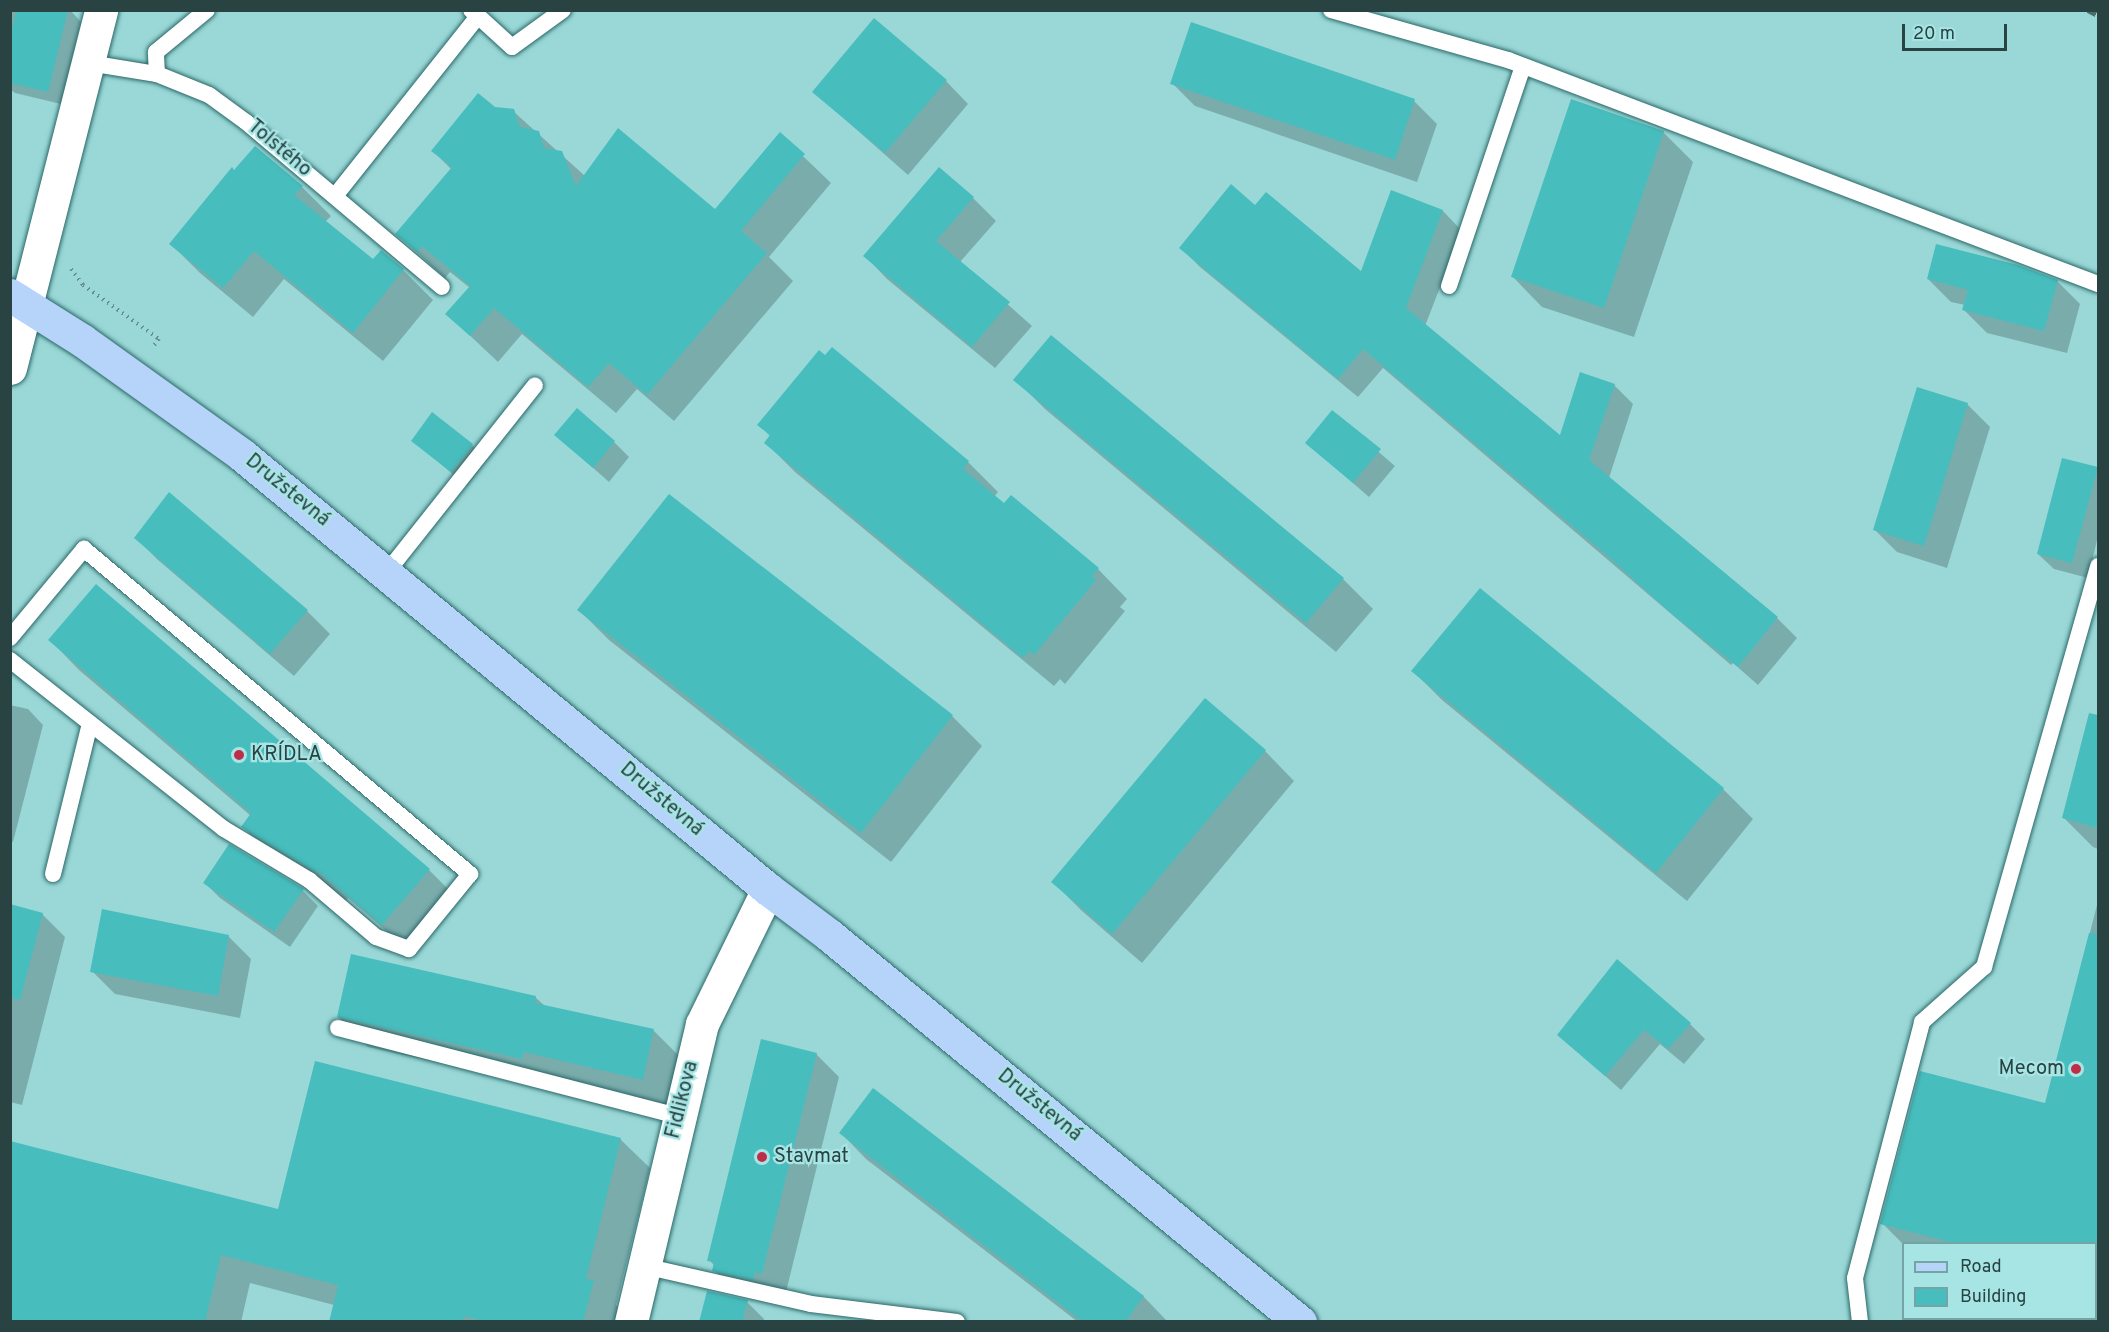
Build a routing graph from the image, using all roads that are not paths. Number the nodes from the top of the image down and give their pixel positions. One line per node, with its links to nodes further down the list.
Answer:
1 (101, 10): 6 (street)
2 (207, 10): 8 (lane)
3 (563, 10): 5 (lane)
4 (1331, 10): 7 (lane)
5 (474, 14): 9 (lane)
6 (89, 63): 8 (lane, Tolstého); 13 (street)
7 (1522, 66): 10 (lane); 11 (lane)
8 (157, 74): 9 (lane, Tolstého)
9 (334, 196): 12 (lane, Tolstého)
10 (2098, 284)
11 (1449, 286)
12 (442, 287)
13 (18, 300): 14 (street); 17 (main road, Družstevná)
14 (10, 368)
15 (535, 385): 17 (lane)
16 (2098, 566): 29 (lane)
17 (387, 572): 22 (main road, Družstevná)
18 (10, 638): 20 (lane)
19 (10, 660): 20 (lane)
20 (90, 723): 21 (lane)
21 (53, 874)
22 (768, 889): 24 (street, Fidlikova); 28 (main road, Družstevná)
23 (338, 1028): 24 (lane)
24 (678, 1116): 25 (street, Fidlikova)
25 (644, 1266): 26 (street, Fidlikova); 27 (lane)
26 (632, 1322)
27 (957, 1322)
28 (1300, 1322)
29 (1860, 1322)

